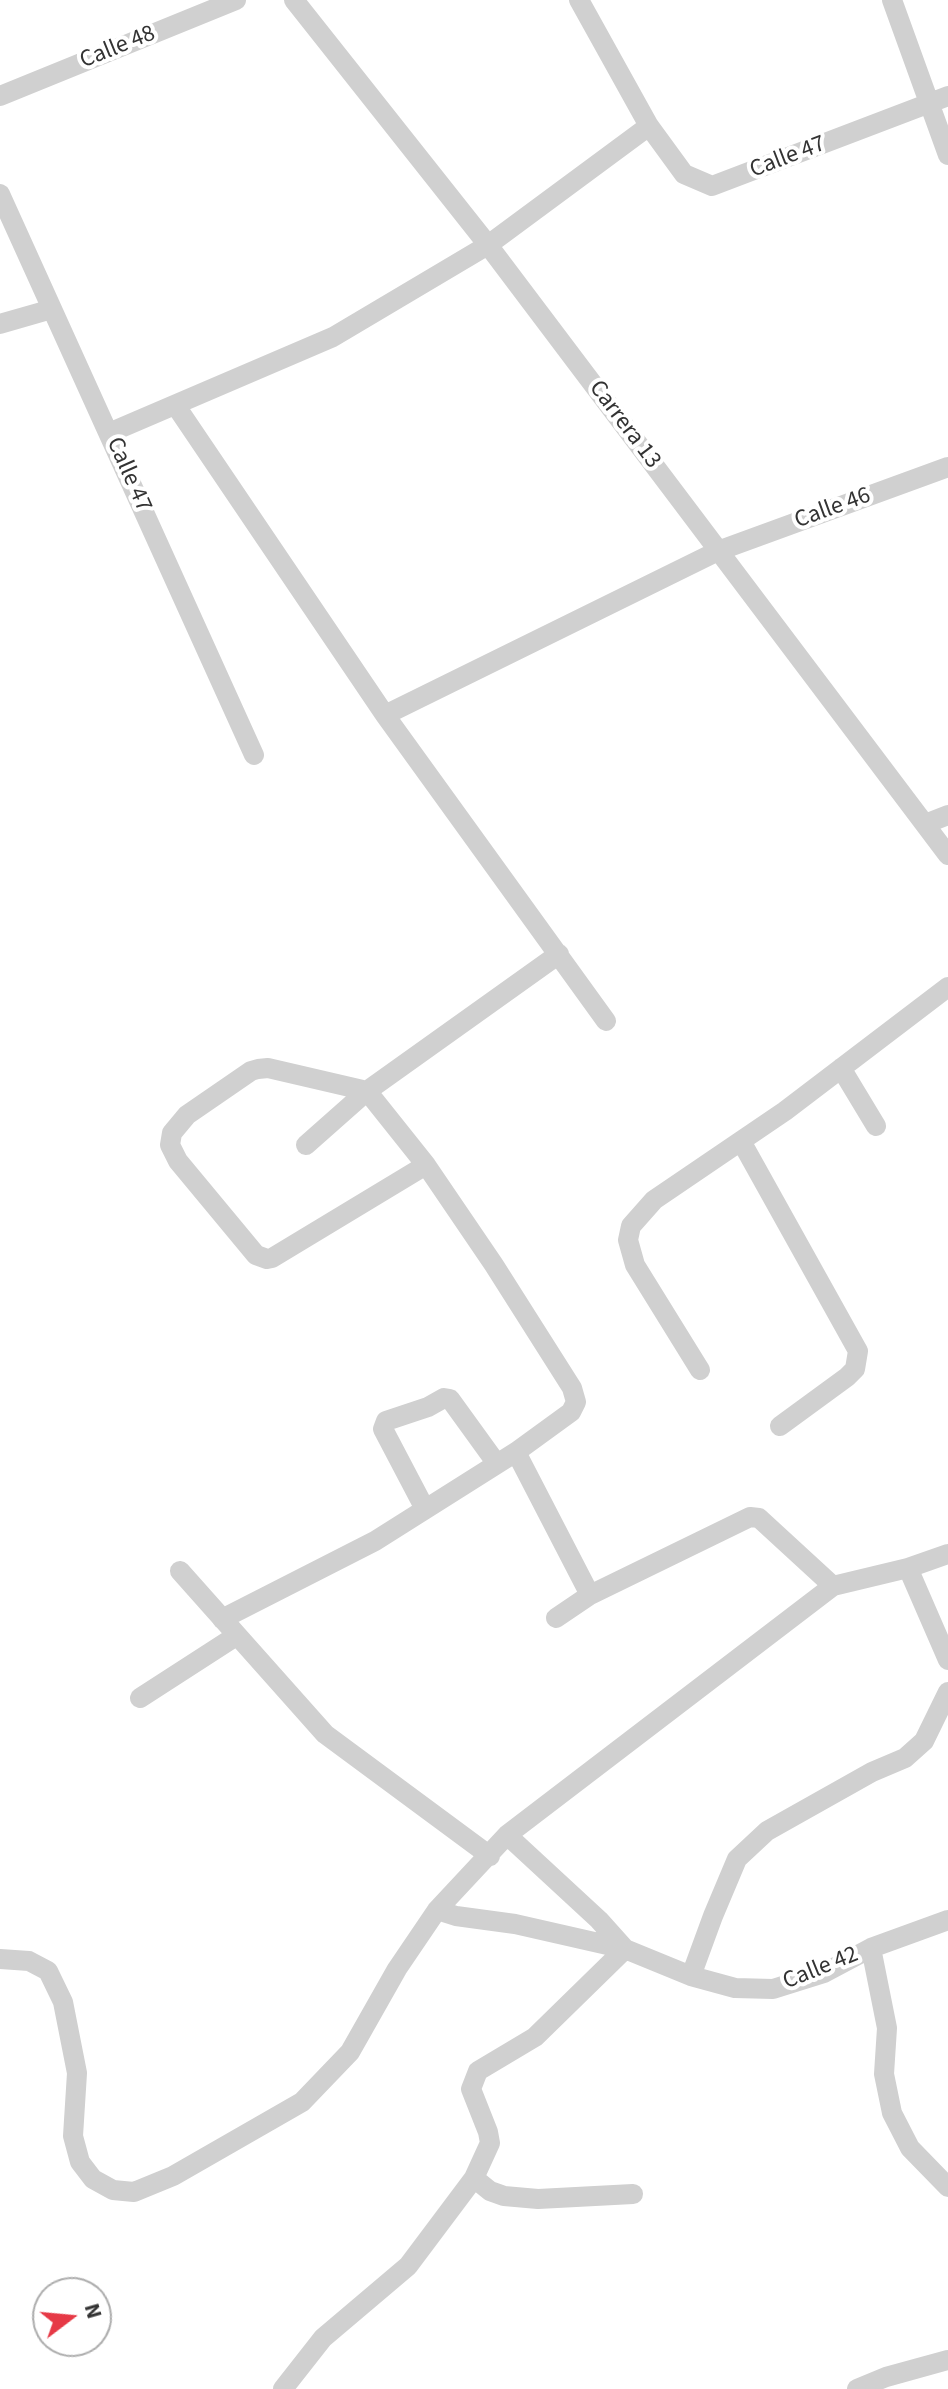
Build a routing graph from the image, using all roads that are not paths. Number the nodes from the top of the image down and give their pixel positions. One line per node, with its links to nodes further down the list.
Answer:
1 (236, 0): 5 (street, Calle 48)
2 (294, 0): 10 (street, Carrera 13)
3 (579, 0): 7 (street, Calle 47)
4 (892, 0): 6 (street)
5 (0, 96)
6 (939, 100): 7 (street, Calle 47); 8 (street)
7 (649, 126): 10 (street)
8 (948, 155)
9 (0, 194): 11 (street, Calle 47)
10 (488, 245): 13 (street); 16 (street, Carrera 13)
11 (52, 309): 12 (street); 14 (street, Calle 47)
12 (0, 324)
13 (176, 406): 14 (street); 17 (street)
14 (109, 433): 18 (street, Calle 47)
15 (948, 467): 16 (street, Calle 46)
16 (718, 551): 17 (street, Calle 46); 20 (street, Carrera 13)
17 (385, 715): 22 (street)
18 (254, 755)
19 (948, 815): 20 (street)
20 (925, 824): 21 (street, Carrera 13)
21 (948, 855)
22 (559, 954): 24 (street); 26 (street)
23 (948, 987): 25 (street)
24 (606, 1021)
25 (841, 1068): 27 (street); 28 (street)
26 (367, 1091): 29 (street); 30 (street); 30 (street)
27 (876, 1126)
28 (741, 1141): 31 (street); 32 (street)
29 (306, 1145)
30 (426, 1165): 33 (street)
31 (700, 1370)
32 (780, 1426)
33 (516, 1452): 34 (street); 40 (street)
34 (497, 1464): 35 (street); 35 (street)
35 (425, 1509): 42 (street)
36 (948, 1554): 37 (street)
37 (908, 1568): 39 (street); 44 (street)
38 (180, 1571): 42 (street)
39 (833, 1586): 40 (street); 47 (street)
40 (590, 1595): 41 (street)
41 (556, 1618)
42 (222, 1619): 43 (street)
43 (236, 1636): 46 (street); 48 (street)
44 (948, 1660)
45 (948, 1692): 54 (street)
46 (140, 1698)
47 (507, 1835): 48 (street); 52 (street)
48 (490, 1856): 49 (street)
49 (437, 1910): 52 (street, Calle 42); 53 (street)
50 (948, 1920): 51 (street, Calle 42)
51 (871, 1948): 54 (street, Calle 42); 56 (street)
52 (625, 1949): 54 (street, Calle 42); 55 (street)
53 (0, 1959)
54 (691, 1976)
55 (474, 2178): 57 (street); 59 (street)
56 (948, 2187)
57 (633, 2194)
58 (948, 2360): 60 (street)
59 (283, 2389)
60 (857, 2389)

